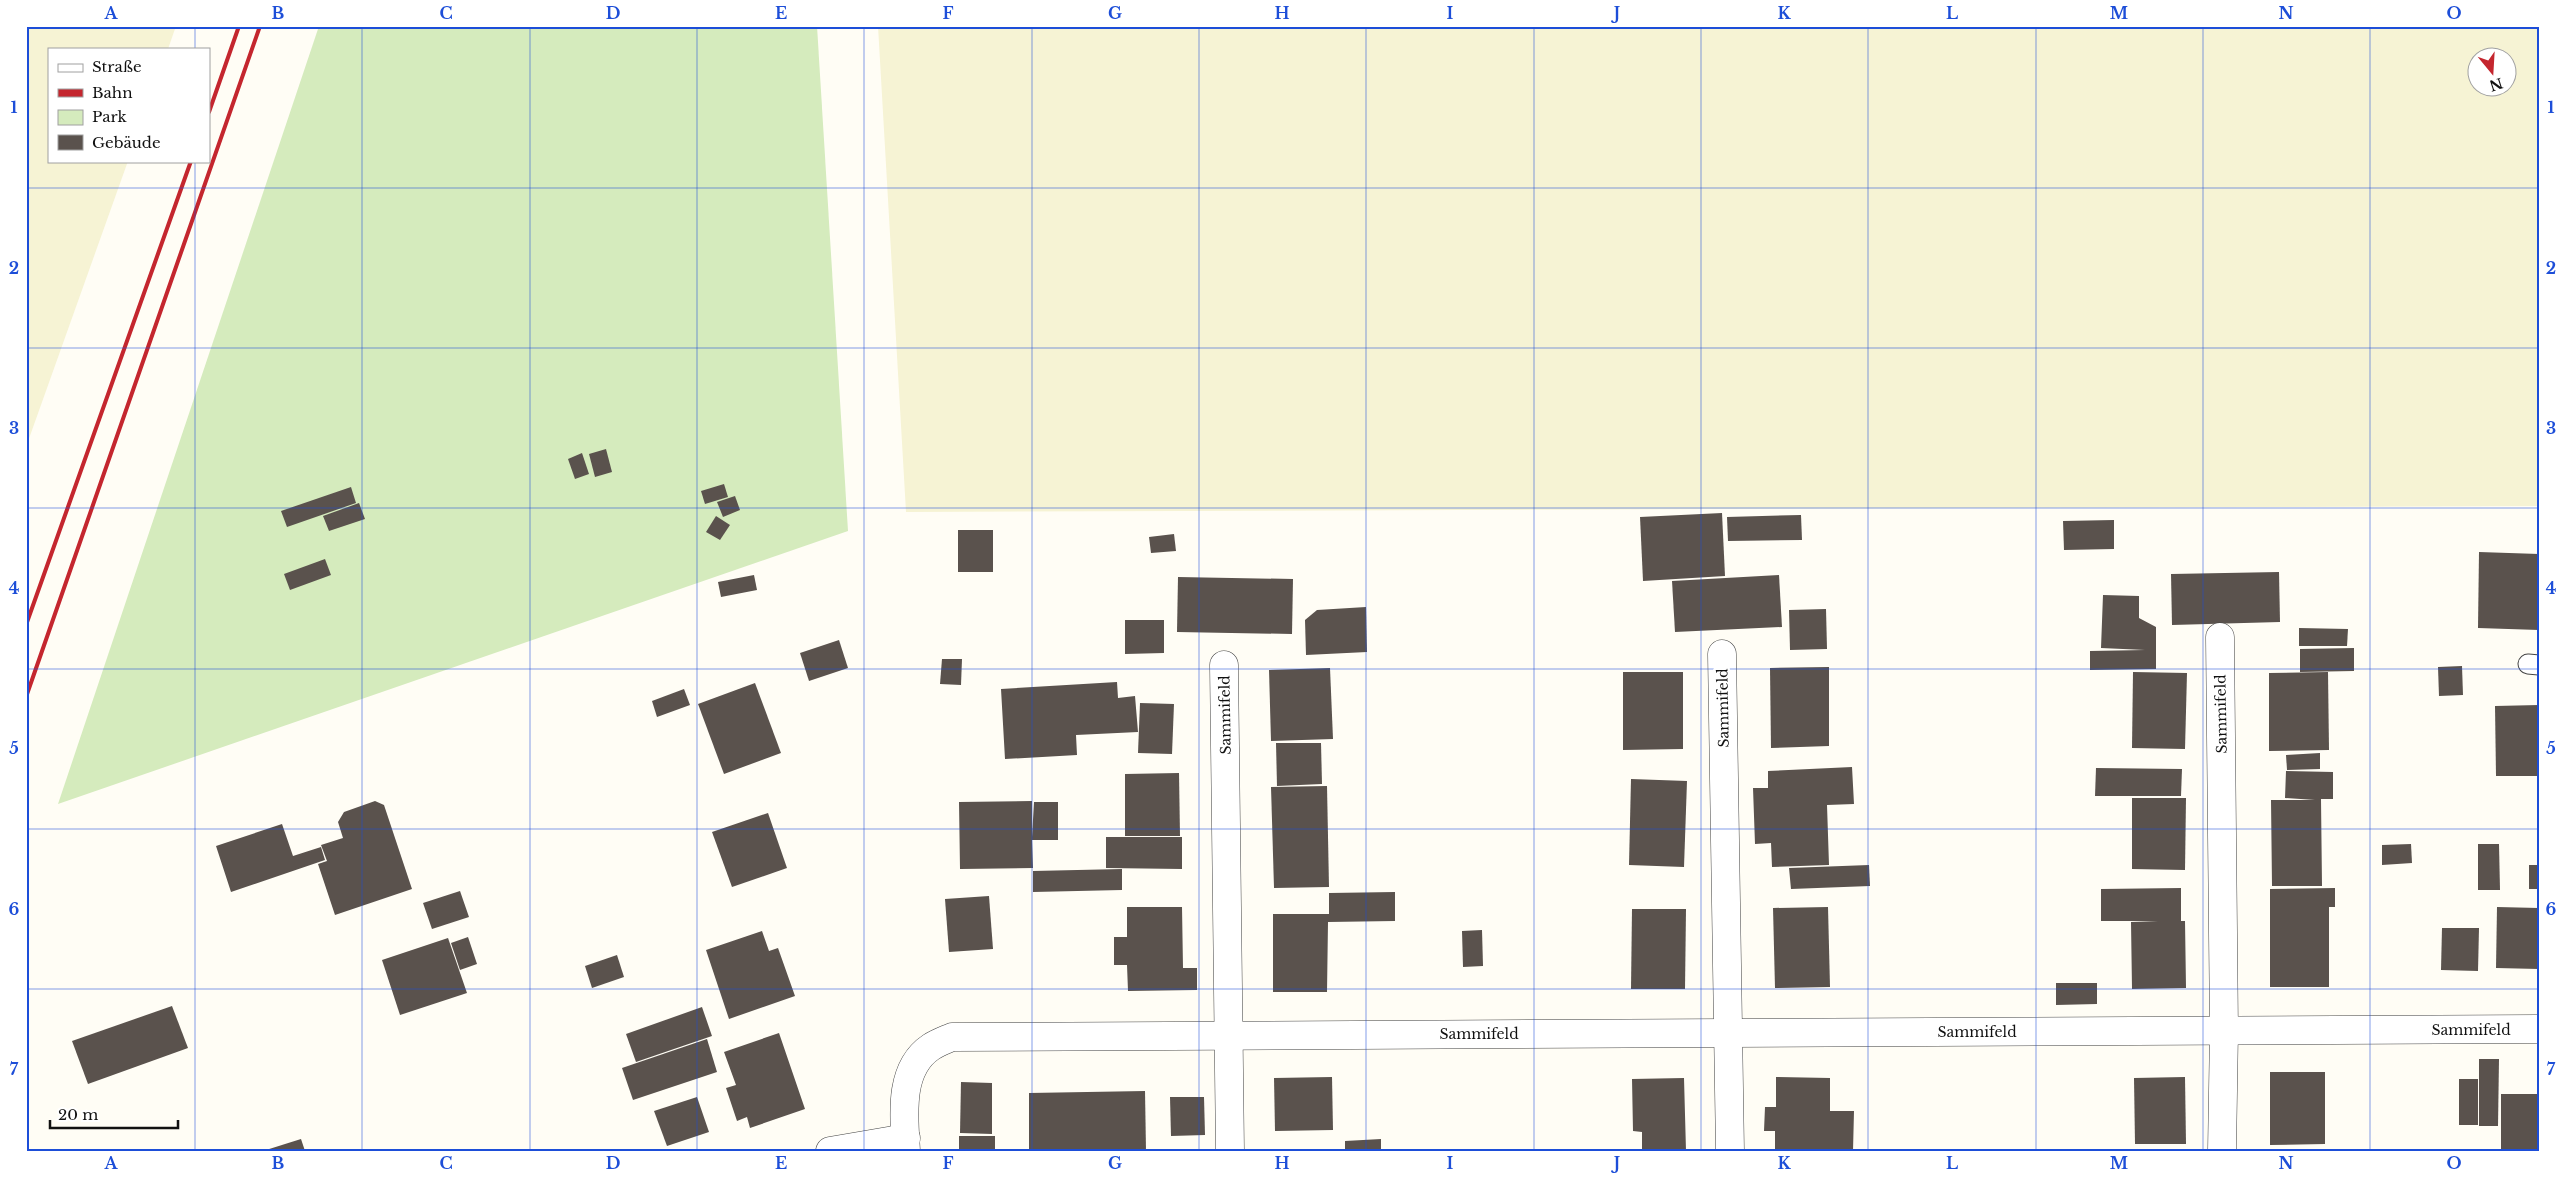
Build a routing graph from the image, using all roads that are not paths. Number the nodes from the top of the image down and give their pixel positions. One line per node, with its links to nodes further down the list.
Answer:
1 (2220, 637): 5 (street, Sammifeld)
2 (1722, 654): 6 (street, Sammifeld)
3 (1224, 665): 7 (street, Sammifeld)
4 (2539, 1029): 5 (street, Sammifeld)
5 (2224, 1031): 6 (street, Sammifeld); 12 (street, Sammifeld)
6 (1729, 1033): 7 (street, Sammifeld); 11 (street, Sammifeld)
7 (1229, 1036): 8 (street, Sammifeld); 10 (street, Sammifeld)
8 (906, 1145): 9 (street)
9 (830, 1151)
10 (1230, 1151)
11 (1730, 1151)
12 (2222, 1151)

